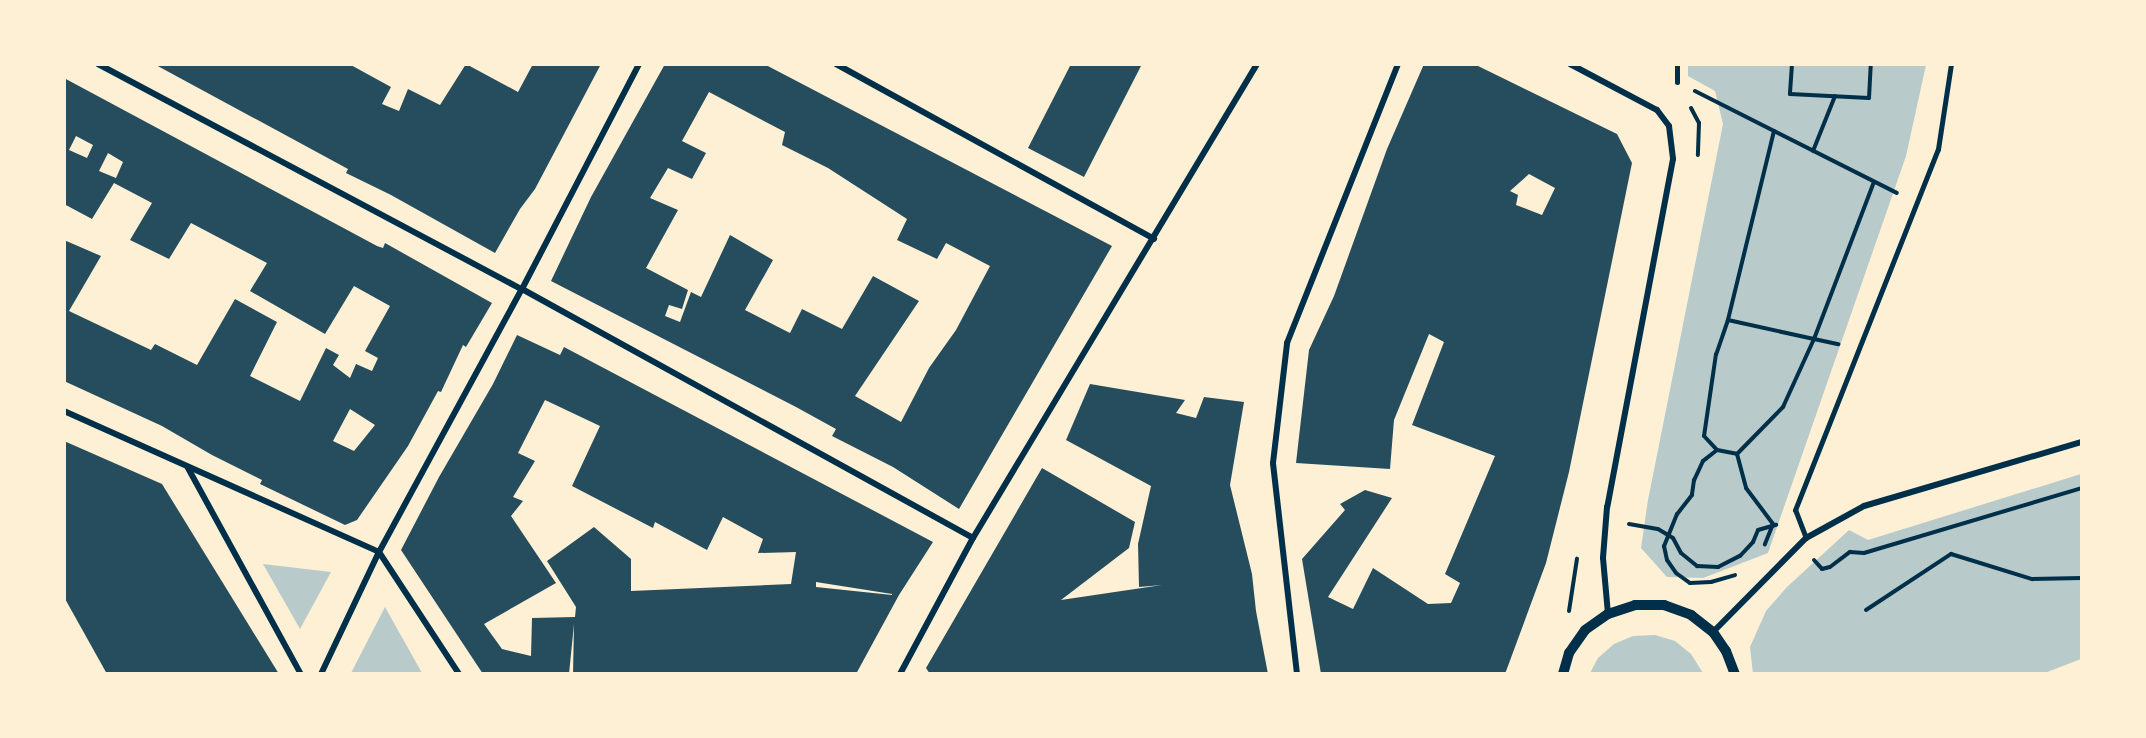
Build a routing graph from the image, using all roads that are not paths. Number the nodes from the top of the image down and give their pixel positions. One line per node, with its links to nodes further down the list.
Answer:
1 (98, 64): 11 (street)
2 (639, 64): 11 (street)
3 (836, 64): 10 (street)
4 (1257, 64): 10 (street)
5 (1398, 64): 24 (street)
6 (1570, 64): 18 (street)
7 (1677, 64): 9 (street)
8 (1951, 64): 16 (street)
9 (1677, 82)
10 (1154, 239): 15 (street)
11 (522, 289): 15 (street); 17 (street)
12 (64, 411): 14 (street)
13 (2082, 442): 16 (street)
14 (188, 468): 17 (street); 20 (street)
15 (973, 538): 23 (street)
16 (1806, 538): 19 (street)
17 (379, 552): 21 (street); 22 (street)
18 (1608, 614): 19 (street); 25 (street)
19 (1713, 632): 26 (street)
20 (301, 674)
21 (321, 674)
22 (459, 674)
23 (900, 674)
24 (1297, 674)
25 (1563, 674)
26 (1735, 674)

